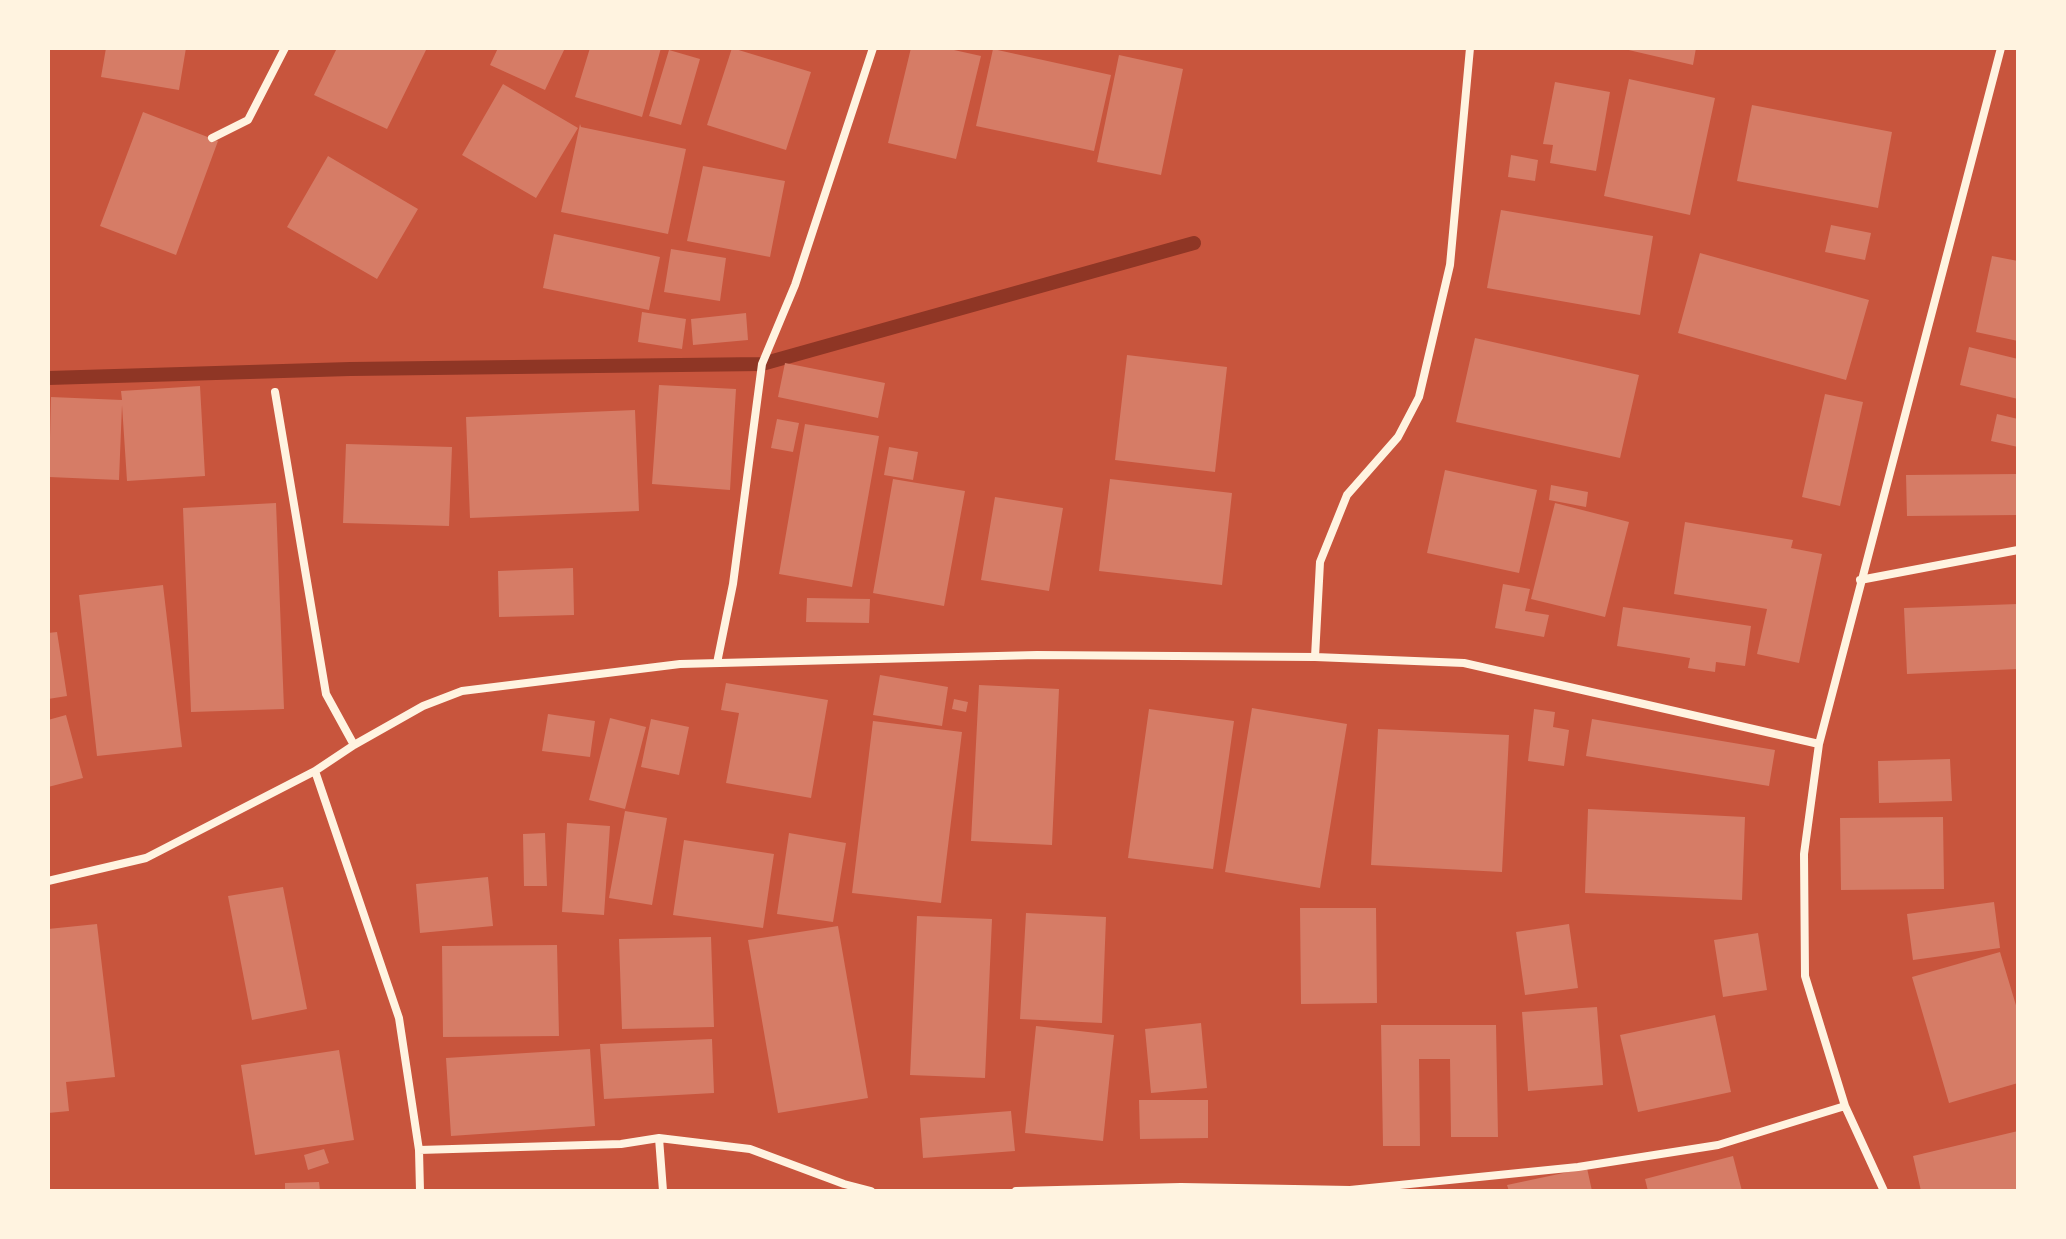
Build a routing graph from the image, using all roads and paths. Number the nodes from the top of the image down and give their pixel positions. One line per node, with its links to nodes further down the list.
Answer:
1 (285, 48): 5 (street)
2 (873, 48): 10 (street)
3 (1470, 48): 9 (street)
4 (2001, 48): 8 (street)
5 (212, 138)
6 (275, 392): 12 (street)
7 (2018, 550): 8 (street)
8 (1860, 580): 11 (street)
9 (1315, 657): 10 (street); 11 (street)
10 (717, 663): 12 (street)
11 (1819, 744): 15 (street)
12 (354, 745): 13 (street)
13 (315, 771): 14 (street); 17 (street)
14 (48, 881)
15 (1845, 1106): 21 (street); 22 (street)
16 (659, 1138): 17 (street); 19 (street); 20 (street)
17 (419, 1150): 18 (street)
18 (420, 1191)
19 (663, 1191)
20 (871, 1191)
21 (1016, 1191)
22 (1884, 1191)

